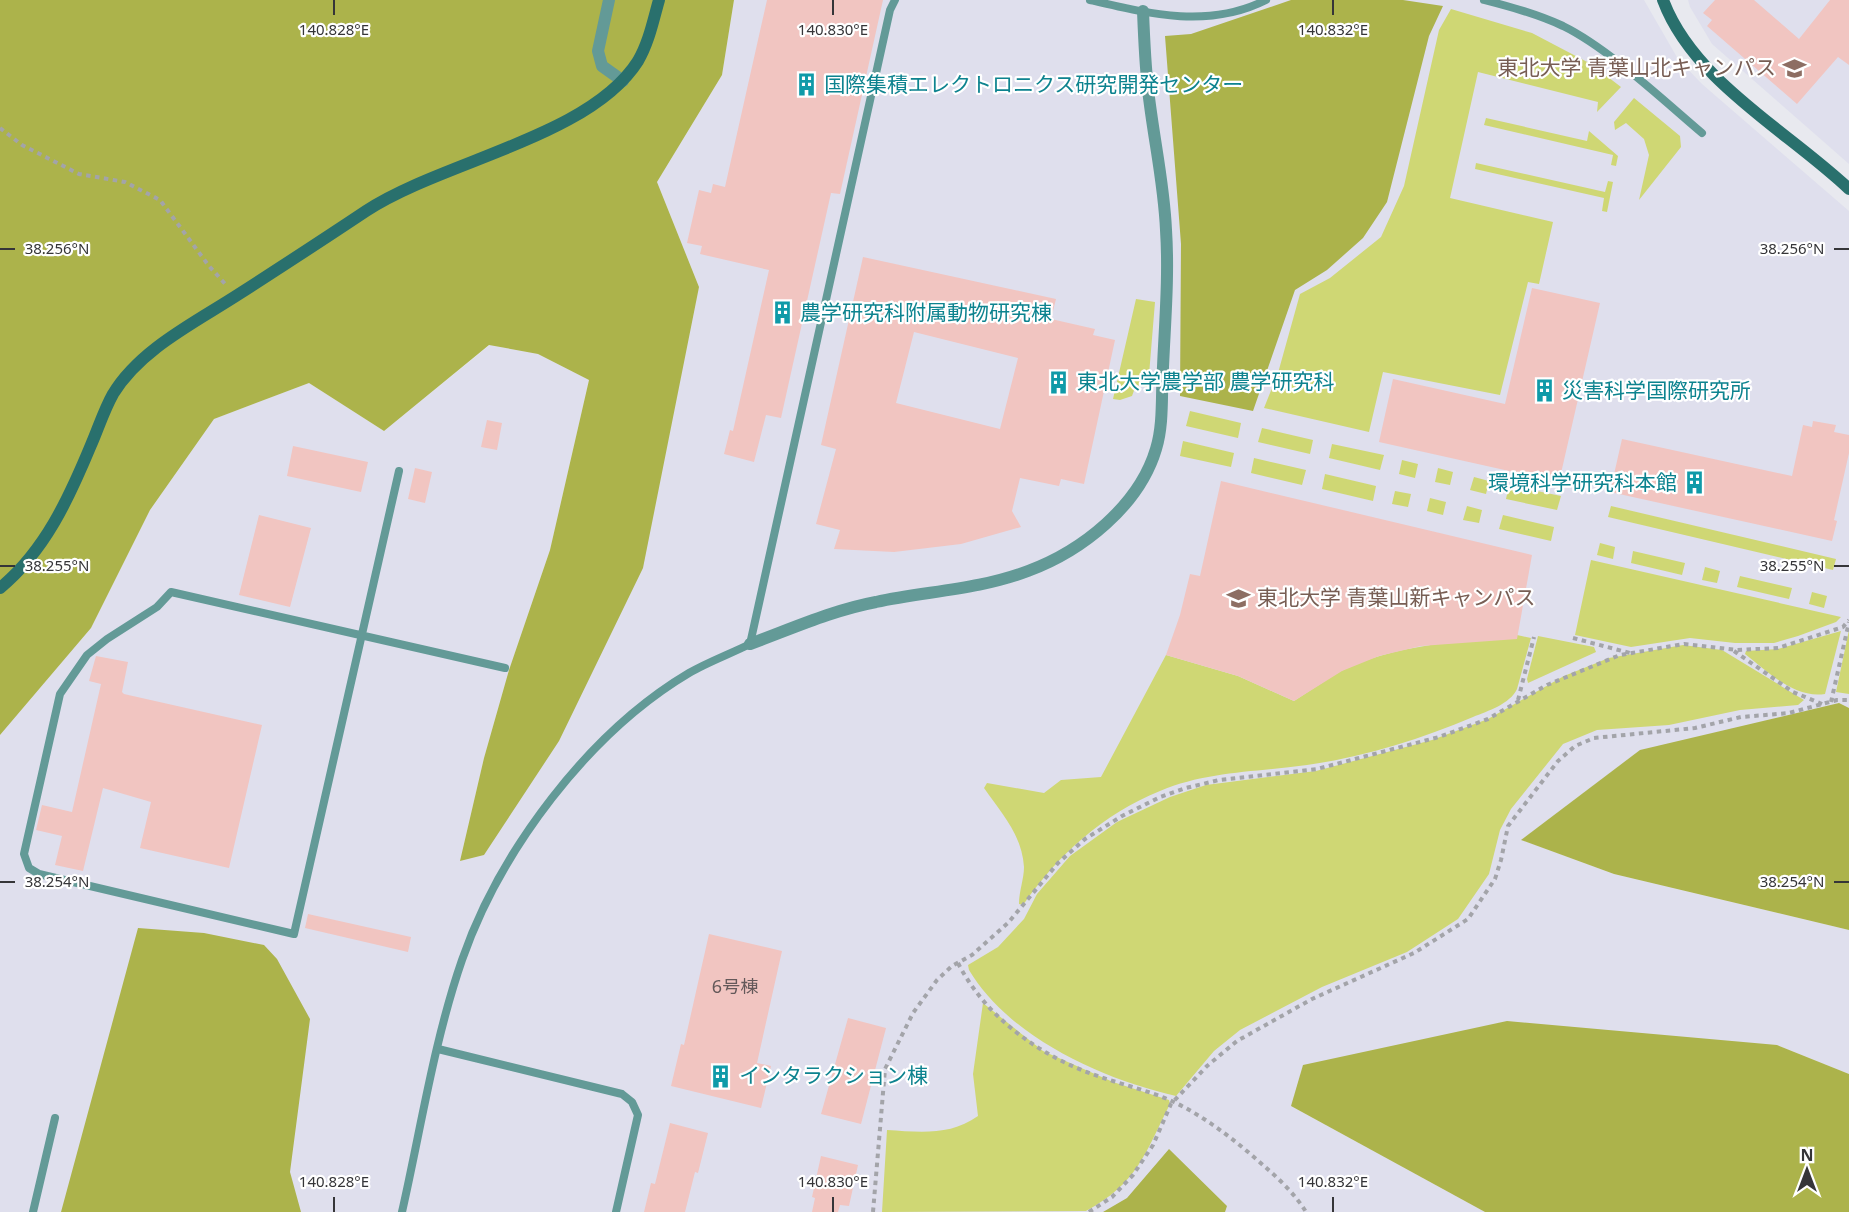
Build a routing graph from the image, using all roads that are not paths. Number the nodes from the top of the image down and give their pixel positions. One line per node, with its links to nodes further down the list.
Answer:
1 (609, 0): 9 (street)
2 (659, 0): 9 (street)
3 (895, 0): 15 (lane)
4 (1090, 0): 8 (lane)
5 (1266, 0): 8 (lane)
6 (1484, 0): 10 (lane)
7 (1663, 0): 11 (street)
8 (1144, 6): 15 (street)
9 (623, 81): 13 (street)
10 (1702, 133)
11 (1849, 189)
12 (399, 471): 14 (lane)
13 (0, 588)
14 (363, 635): 14 (lane); 16 (lane)
15 (750, 644): 17 (lane)
16 (505, 668)
17 (438, 1049): 20 (lane); 21 (lane)
18 (55, 1118): 19 (lane)
19 (33, 1212)
20 (402, 1212)
21 (616, 1212)

